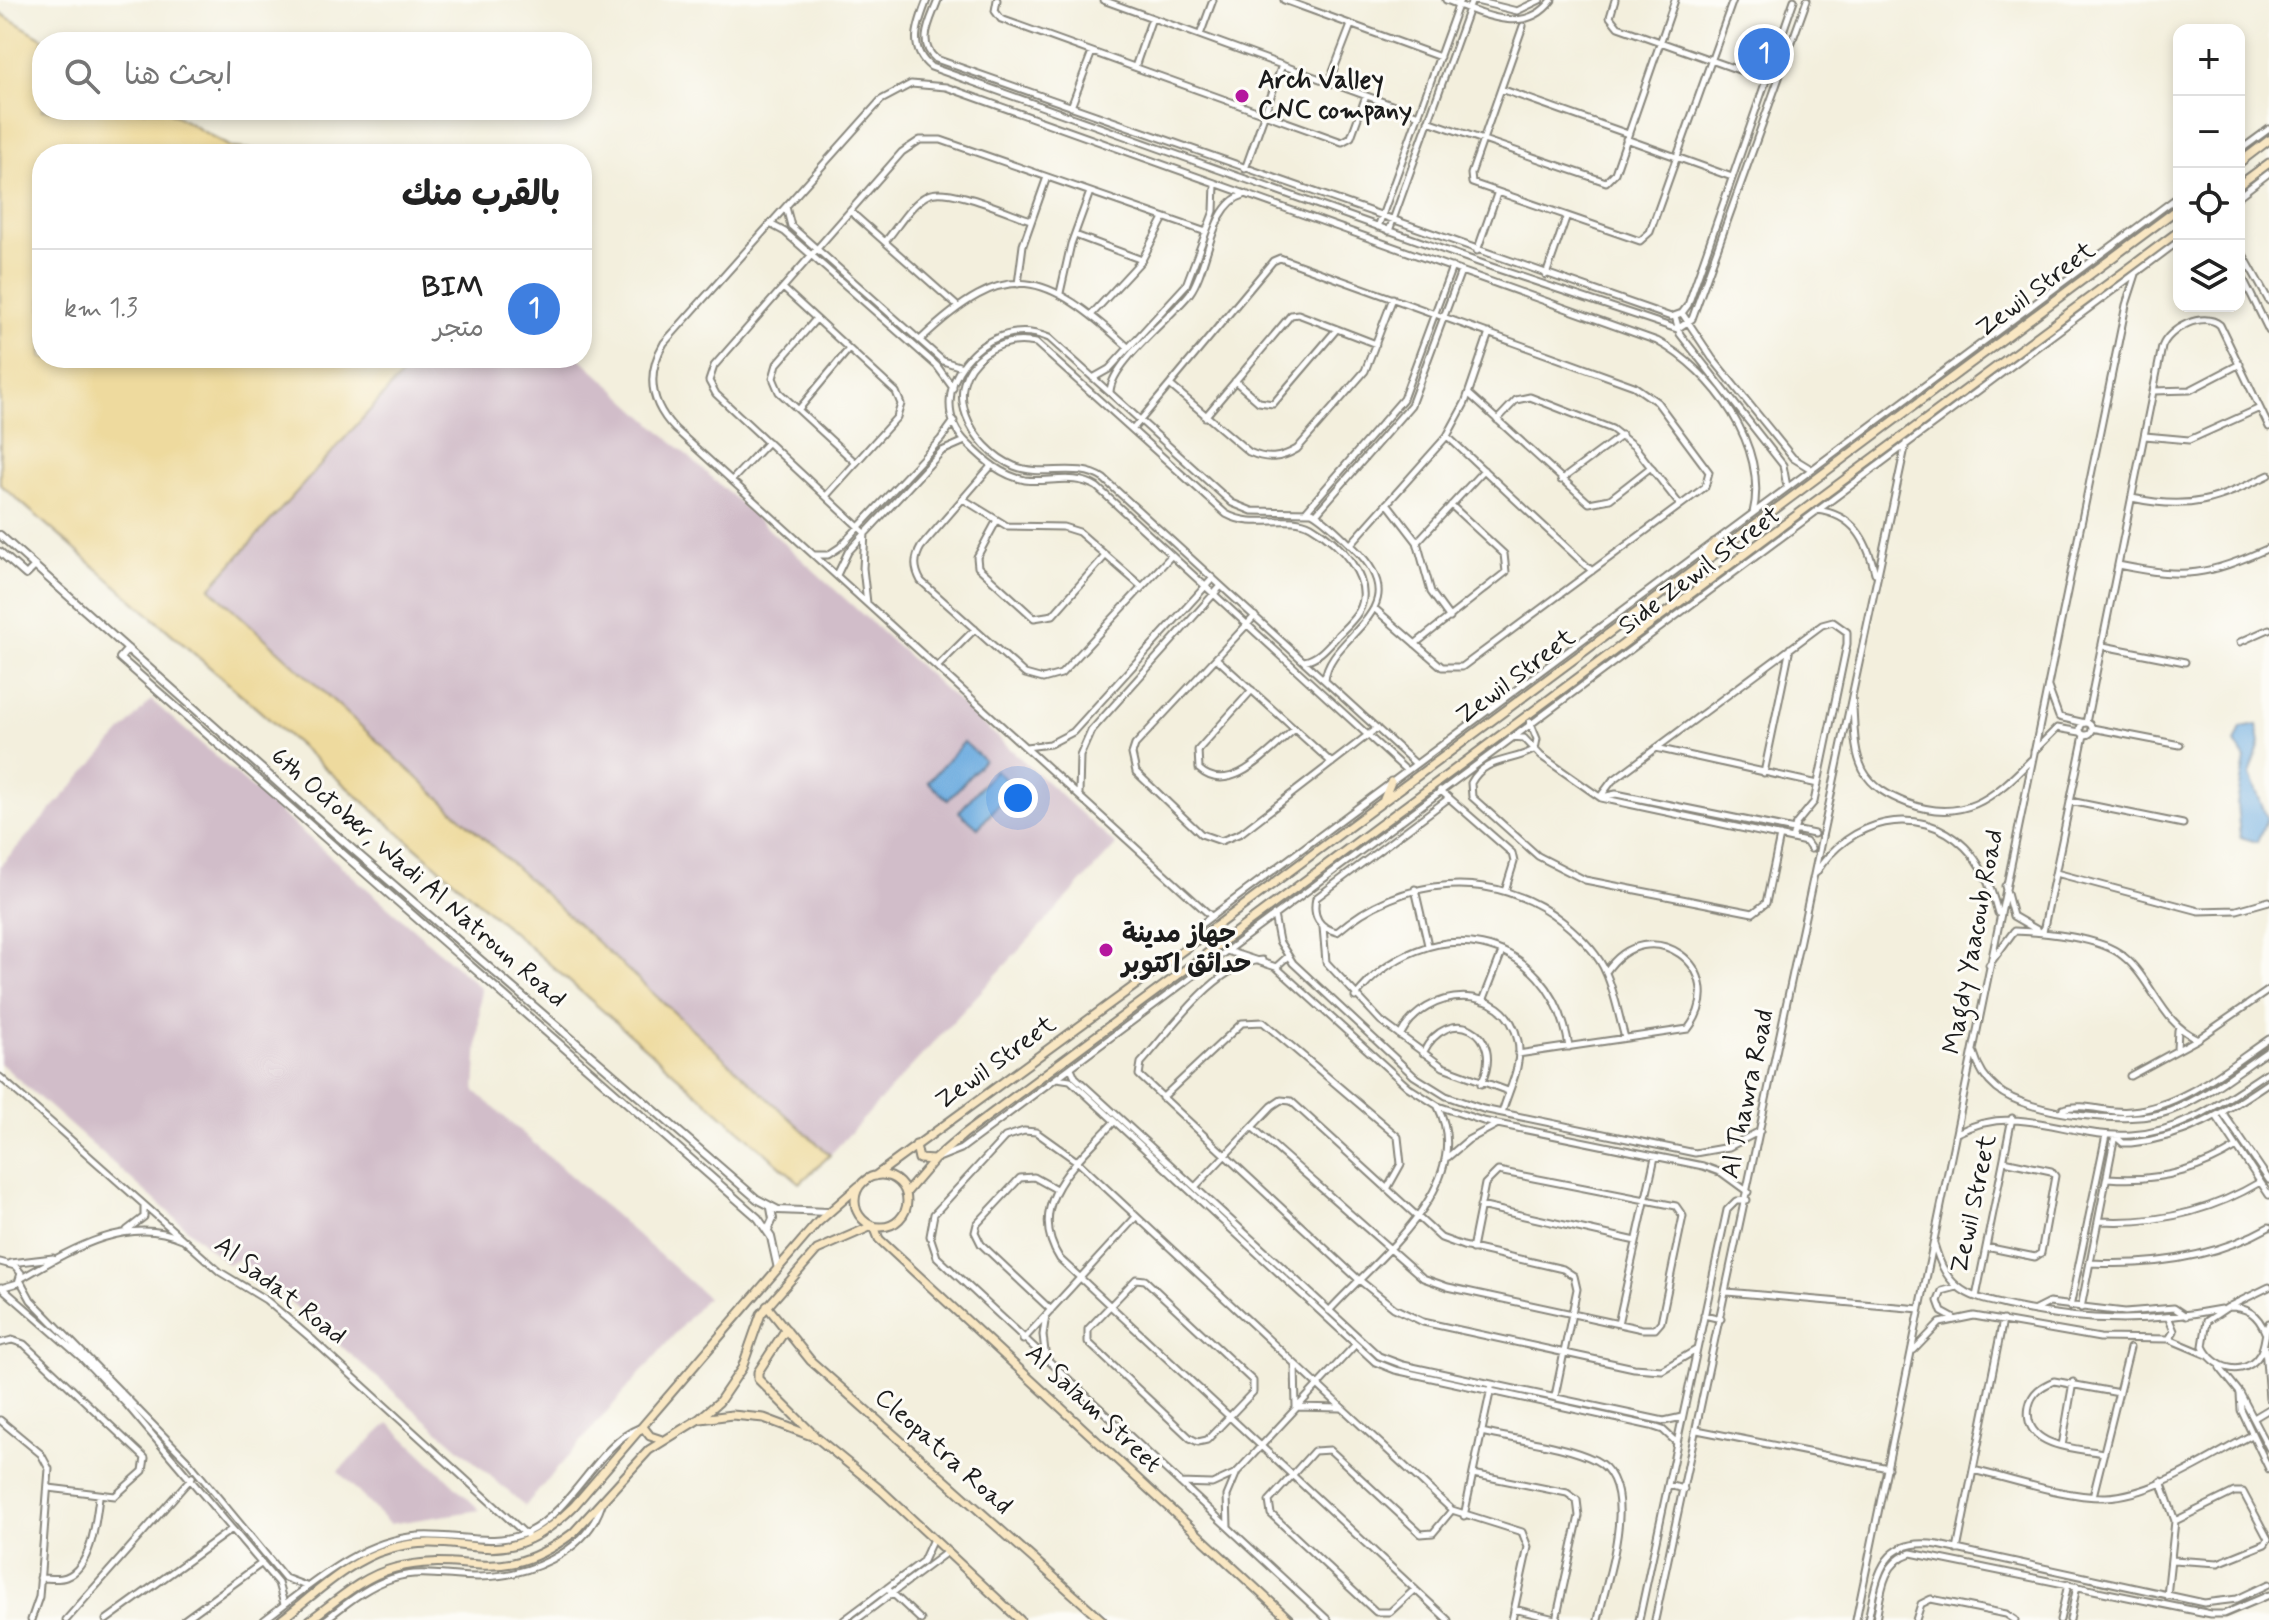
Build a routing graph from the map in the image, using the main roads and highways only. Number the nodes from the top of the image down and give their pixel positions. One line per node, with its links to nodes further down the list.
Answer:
1 (2269, 140): 2 (main road)
2 (2245, 158)
3 (2269, 163): 5 (main road)
4 (2244, 168): 5 (main road)
5 (2251, 177): 6 (main road)
6 (2245, 181)
7 (2173, 212): 9 (main road, Zewil Street)
8 (2173, 242): 10 (main road, Zewil Street)
9 (2066, 292): 10 (main road); 11 (main road, Zewil Street)
10 (2079, 305): 12 (main road, Zewil Street)
11 (2042, 310): 12 (main road); 14 (main road, Zewil Street)
12 (2053, 325): 20 (main road, Zewil Street)
13 (1931, 381): 14 (main road)
14 (1938, 389): 16 (main road, Zewil Street)
15 (1714, 543): 16 (main road)
16 (1702, 562): 18 (main road, Zewil Street)
17 (1391, 782): 18 (main road)
18 (1383, 802): 19 (main road, Zewil Street)
19 (1352, 824): 20 (main road); 21 (main road, Zewil Street)
20 (1363, 836): 22 (main road, Zewil Street)
21 (1335, 838): 22 (main road); 25 (main road, Zewil Street)
22 (1346, 849): 23 (main road, Zewil Street)
23 (1144, 999): 24 (main road); 26 (main road, Zewil Street)
24 (1151, 1008)
25 (916, 1145): 26 (main road); 27 (main road, Zewil Street)
26 (935, 1159): 29 (main road, Zewil Street)
27 (875, 1176): 28 (main road); 29 (main road)
28 (859, 1186): 30 (main road); 31 (main road)
29 (906, 1193): 30 (main road)
30 (873, 1226): 32 (main road); 51 (main road, Al Salam Street)
31 (805, 1239): 32 (main road); 36 (main road)
32 (817, 1250): 33 (main road)
33 (767, 1306): 34 (main road, Cleopatra Road); 35 (main road)
34 (786, 1329): 37 (main road); 50 (main road, Cleopatra Road)
35 (699, 1419): 37 (main road); 38 (main road)
36 (643, 1427): 38 (main road); 39 (main road)
37 (817, 1438): 49 (main road)
38 (662, 1440): 40 (main road)
39 (629, 1442): 40 (main road); 42 (main road)
40 (644, 1455): 41 (main road)
41 (475, 1567): 43 (main road); 44 (main road)
42 (344, 1572): 44 (main road); 45 (main road)
43 (475, 1577)
44 (357, 1586): 46 (main road)
45 (324, 1588): 46 (main road); 47 (main road)
46 (336, 1601): 48 (main road)
47 (281, 1620)
48 (310, 1620)
49 (1020, 1620)
50 (1102, 1620)
51 (1290, 1620)

